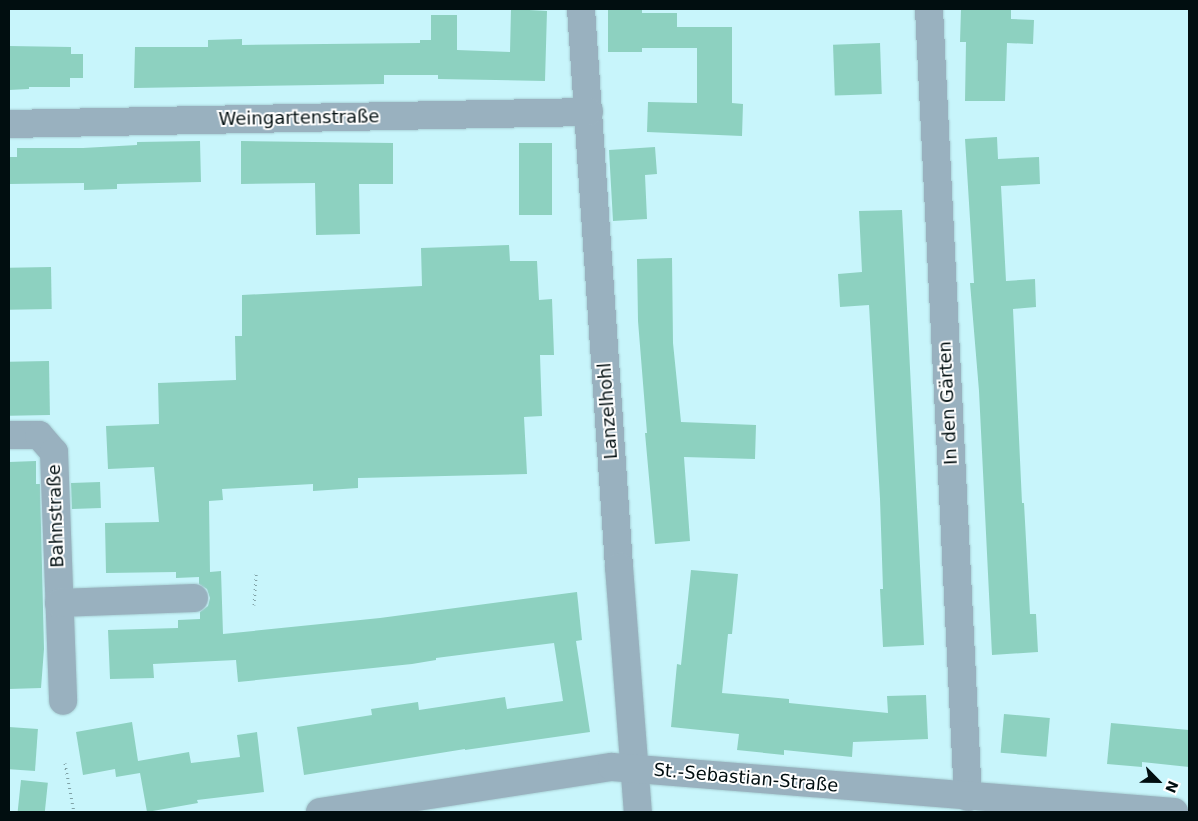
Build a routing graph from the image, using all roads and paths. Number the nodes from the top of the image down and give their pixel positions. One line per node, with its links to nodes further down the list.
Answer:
1 (581, 9): 3 (street, Lanzelhohl)
2 (928, 9): 13 (street, In den Gärten)
3 (589, 112): 4 (street, Weingartenstraße); 12 (street, Lanzelhohl)
4 (9, 124)
5 (9, 435): 8 (street, Bahnstraße)
6 (256, 573): 9 (path)
7 (194, 598): 8 (street)
8 (59, 603): 10 (street, Bahnstraße)
9 (254, 605)
10 (64, 701)
11 (65, 764): 14 (path)
12 (635, 769): 13 (street, St.-Sebastian-Straße); 15 (street, St.-Sebastian-Straße); 16 (street, Lanzelhohl)
13 (968, 797): 17 (street, St.-Sebastian-Straße)
14 (74, 812)
15 (320, 812)
16 (638, 812)
17 (1174, 812)

